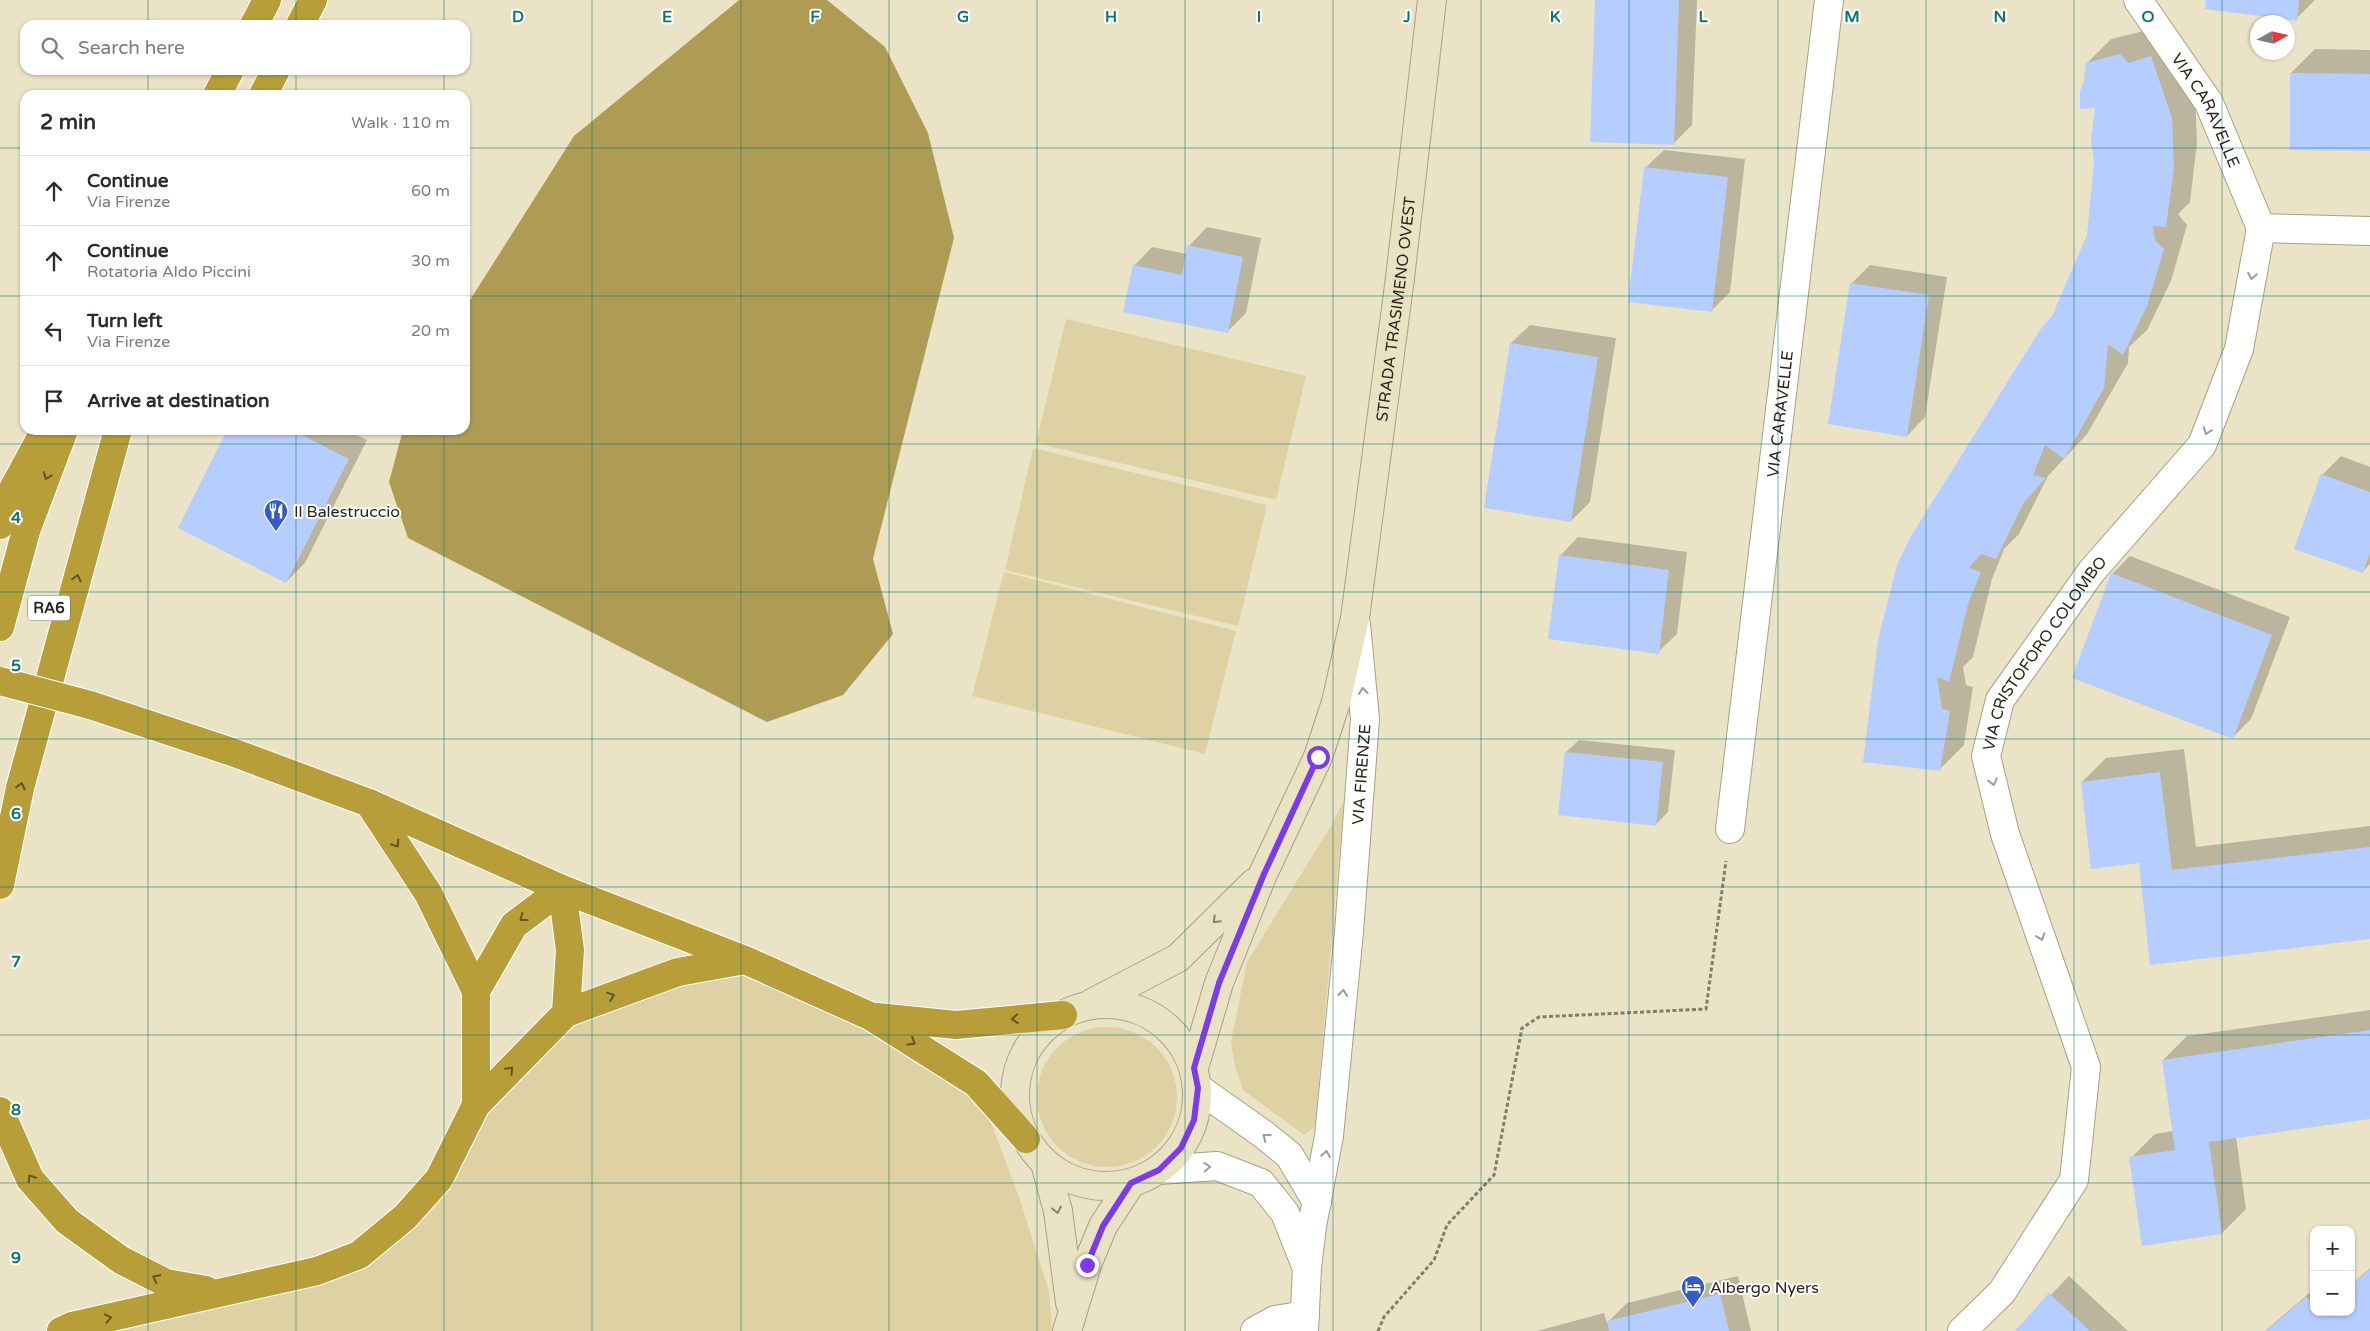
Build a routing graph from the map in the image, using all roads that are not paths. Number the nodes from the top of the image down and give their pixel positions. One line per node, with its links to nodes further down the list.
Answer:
1 (267, 0): 6 (highway)
2 (313, 0): 7 (highway)
3 (1432, 0): 19 (main road, STRADA TRASIMENO OVEST)
4 (1829, 0): 24 (street, VIA CARAVELLE)
5 (2138, 0): 12 (street, VIA CARAVELLE)
6 (257, 20)
7 (303, 20)
8 (227, 75): 10 (highway)
9 (273, 75): 11 (highway)
10 (220, 90)
11 (266, 90)
12 (2261, 228): 13 (street); 48 (street, VIA CRISTOFORO COLOMBO, one-way to 48)
13 (2370, 231)
14 (42, 435): 18 (highway)
15 (62, 435): 20 (highway, RA6, one-way to 20)
16 (110, 435): 22 (highway, RA6)
17 (117, 435): 26 (highway, one-way to 17)
18 (0, 525)
19 (1355, 618): 25 (main road); 41 (street, VIA FIRENZE, one-way to 19)
20 (0, 627)
21 (0, 681): 23 (highway, bridge)
22 (0, 790)
23 (369, 803): 27 (highway); 29 (highway, one-way to 29)
24 (1730, 829)
25 (1264, 874): 30 (main road, one-way to 30); 34 (main road)
26 (0, 885)
27 (562, 889): 28 (highway); 29 (highway, one-way to 29); 31 (highway)
28 (745, 960): 31 (highway, one-way to 28); 33 (highway)
29 (476, 991): 35 (highway)
30 (1088, 1005): 32 (main road); 34 (main road)
31 (566, 1013): 35 (highway, one-way to 31)
32 (1063, 1015): 33 (highway, one-way to 33); 37 (main road)
33 (870, 1016): 37 (highway, one-way to 37)
34 (1196, 1078): 39 (main road); 41 (street, one-way to 34)
35 (476, 1104): 43 (highway)
36 (0, 1111): 43 (highway, one-way to 36)
37 (1026, 1139): 38 (main road)
38 (1045, 1162): 40 (main road); 44 (main road, one-way to 44)
39 (1159, 1170): 40 (main road); 42 (street, one-way to 42)
40 (1131, 1183): 44 (main road)
41 (1317, 1202): 42 (street, VIA FIRENZE)
42 (1307, 1268): 45 (street, VIA FIRENZE)
43 (220, 1292): 46 (highway, one-way to 43)
44 (1069, 1322)
45 (1304, 1323): 47 (street)
46 (62, 1331)
47 (1255, 1331)
48 (1962, 1331)

